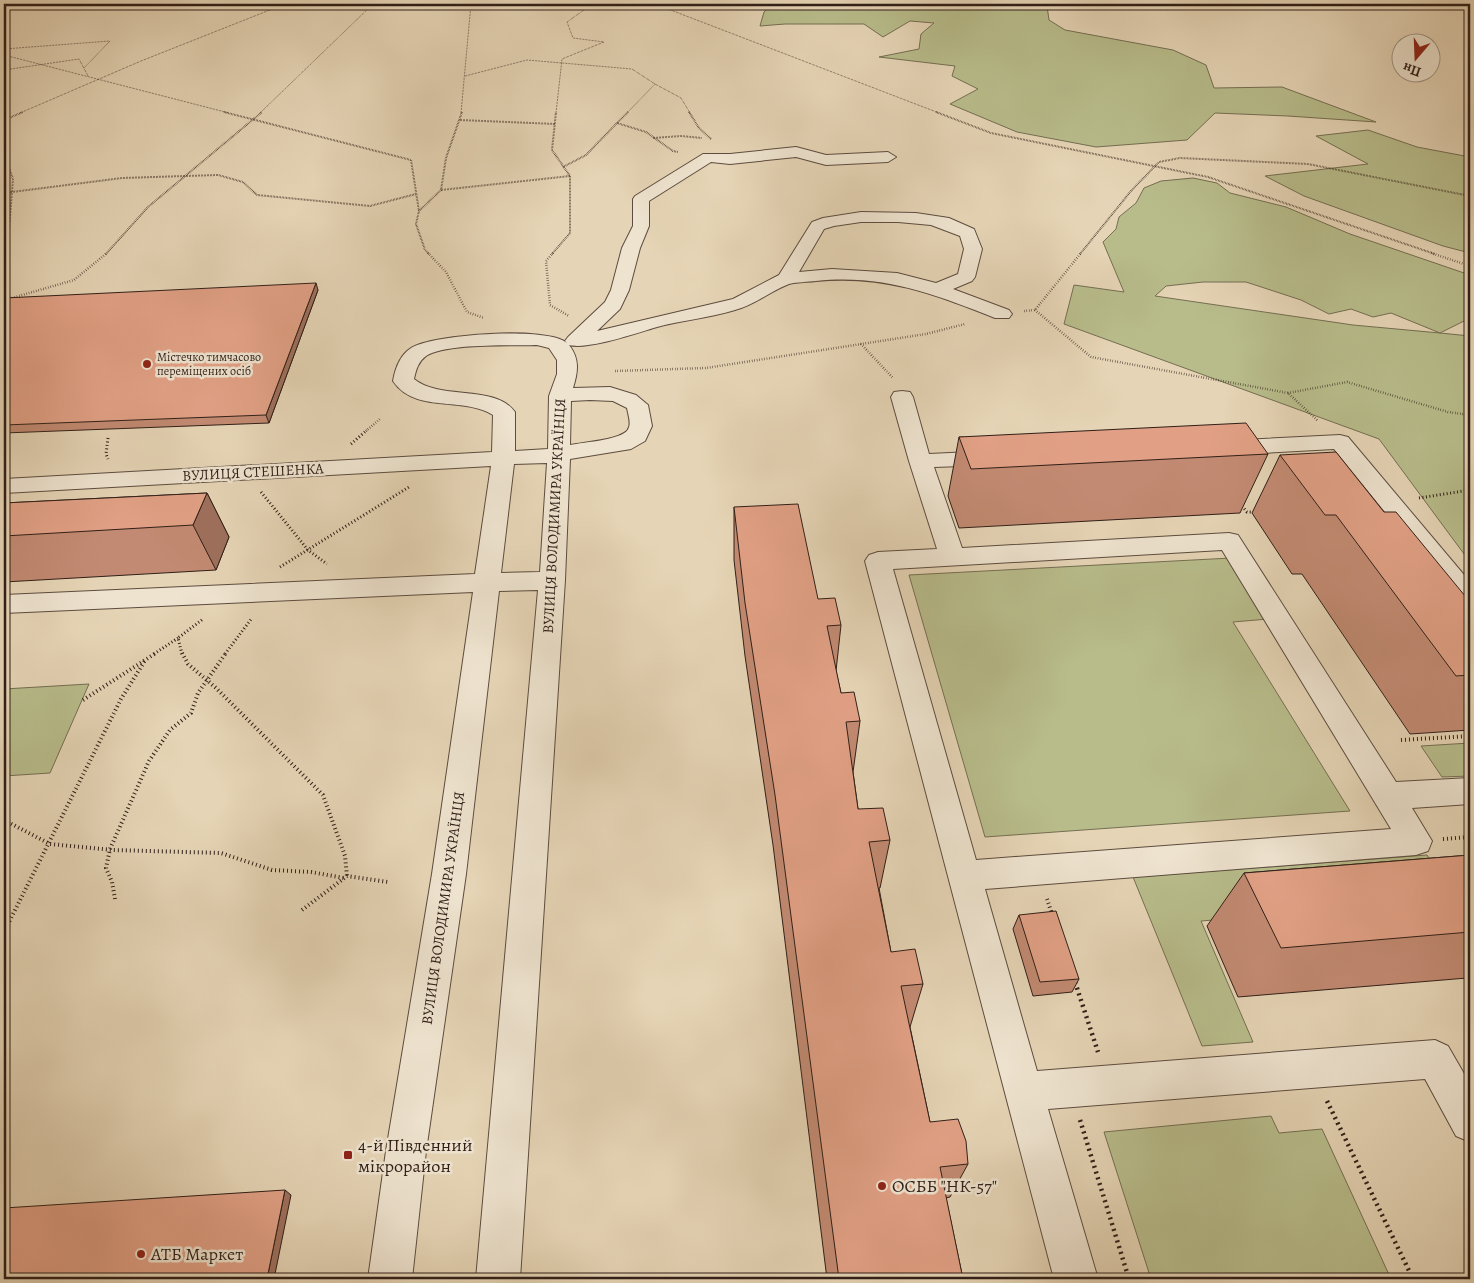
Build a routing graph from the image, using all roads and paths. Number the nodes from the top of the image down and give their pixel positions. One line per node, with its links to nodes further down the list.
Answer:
1 (285, 4): 14 (path)
2 (373, 4): 18 (path)
3 (471, 4): 13 (path)
4 (580, 4): 9 (path)
5 (655, 4): 26 (path)
6 (4, 49): 10 (path)
7 (4, 55): 8 (path)
8 (40, 64): 10 (path); 11 (path); 12 (path)
9 (562, 64): 13 (path); 15 (path); 20 (path)
10 (84, 68): 12 (path)
11 (4, 70)
12 (88, 76): 14 (path)
13 (465, 76): 17 (path)
14 (100, 78): 16 (path); 18 (path)
15 (655, 84): 19 (path); 21 (path)
16 (4, 120)
17 (460, 120): 20 (path); 29 (path)
18 (252, 121): 28 (path); 32 (path)
19 (617, 123): 21 (path); 25 (path)
20 (555, 124): 25 (path)
21 (652, 138): 23 (path)
22 (4, 154): 30 (path)
23 (708, 157): 24 (street); 43 (street)
24 (888, 157)
25 (563, 167): 27 (path)
26 (1152, 167): 33 (path); 35 (path); 40 (path)
27 (570, 176): 29 (path); 43 (path)
28 (184, 177): 30 (path); 32 (path); 39 (path)
29 (440, 190): 34 (path)
30 (12, 192): 31 (path); 37 (path)
31 (4, 193)
32 (416, 194): 34 (path)
33 (1470, 196)
34 (419, 211): 42 (path)
35 (1470, 266)
36 (786, 279): 38 (street); 38 (street); 43 (street)
37 (4, 289)
38 (937, 289): 41 (street)
39 (4, 301)
40 (1035, 310): 41 (path); 46 (path)
41 (1002, 314): 44 (path)
42 (488, 320)
43 (573, 338): 45 (street, ВУЛИЦЯ ВОЛОДИМИРА УКРАЇНЦЯ); 53 (street, ВУЛИЦЯ ВОЛОДИМИРА УКРАЇНЦЯ)
44 (862, 344): 45 (path); 48 (path)
45 (567, 374): 47 (street, ВУЛИЦЯ ВОЛОДИМИРА УКРАЇНЦЯ)
46 (1288, 393): 49 (path); 50 (path)
47 (560, 396): 52 (street, ВУЛИЦЯ ВОЛОДИМИРА УКРАЇНЦЯ); 52 (street, ВУЛИЦЯ СТЕШЕНКА)
48 (902, 397): 55 (street)
49 (1470, 415)
50 (1340, 442): 51 (street); 70 (street)
51 (1204, 449)
52 (560, 455): 53 (street, ВУЛИЦЯ СТЕШЕНКА); 65 (street, ВУЛИЦЯ ВОЛОДИМИРА УКРАЇНЦЯ)
53 (503, 458): 56 (street, ВУЛИЦЯ СТЕШЕНКА); 66 (street, ВУЛИЦЯ ВОЛОДИМИРА УКРАЇНЦЯ)
54 (1008, 458): 55 (street)
55 (920, 461): 64 (street)
56 (442, 462): 57 (street, ВУЛИЦЯ СТЕШЕНКА); 63 (path)
57 (251, 472): 58 (street, ВУЛИЦЯ СТЕШЕНКА); 63 (path)
58 (4, 486)
59 (1470, 490): 60 (path)
60 (1414, 498)
61 (1241, 504): 62 (path)
62 (1256, 512)
63 (308, 550): 67 (path); 69 (path)
64 (952, 557): 79 (street); 84 (street)
65 (552, 580): 66 (street); 98 (street, ВУЛИЦЯ ВОЛОДИМИРА УКРАЇНЦЯ)
66 (487, 583): 67 (street); 97 (street, ВУЛИЦЯ ВОЛОДИМИРА УКРАЇНЦЯ)
67 (360, 588): 68 (street)
68 (270, 592): 69 (street); 74 (path)
69 (237, 594): 71 (street); 72 (path)
70 (1470, 599)
71 (4, 604)
72 (178, 638): 73 (path); 74 (path)
73 (146, 659): 75 (path); 81 (path)
74 (206, 680): 82 (path); 85 (path)
75 (83, 700)
76 (1470, 736): 77 (path)
77 (1401, 740)
78 (1470, 791): 79 (street)
79 (1387, 796): 83 (street)
80 (4, 820): 81 (path)
81 (50, 844): 82 (path); 90 (path)
82 (110, 849): 85 (path); 87 (path)
83 (1037, 870): 84 (street); 89 (path)
84 (964, 876): 93 (street)
85 (345, 877): 86 (path); 88 (path)
86 (388, 882)
87 (115, 899)
88 (302, 910)
89 (1053, 917)
90 (4, 932)
91 (1072, 973): 92 (path)
92 (1110, 1085): 93 (street); 96 (street)
93 (1023, 1092): 99 (street)
94 (1317, 1102): 101 (path)
95 (1090, 1118): 100 (path)
96 (1470, 1122)
97 (390, 1279)
98 (498, 1279)
99 (1076, 1279)
100 (1129, 1279)
101 (1413, 1279)

